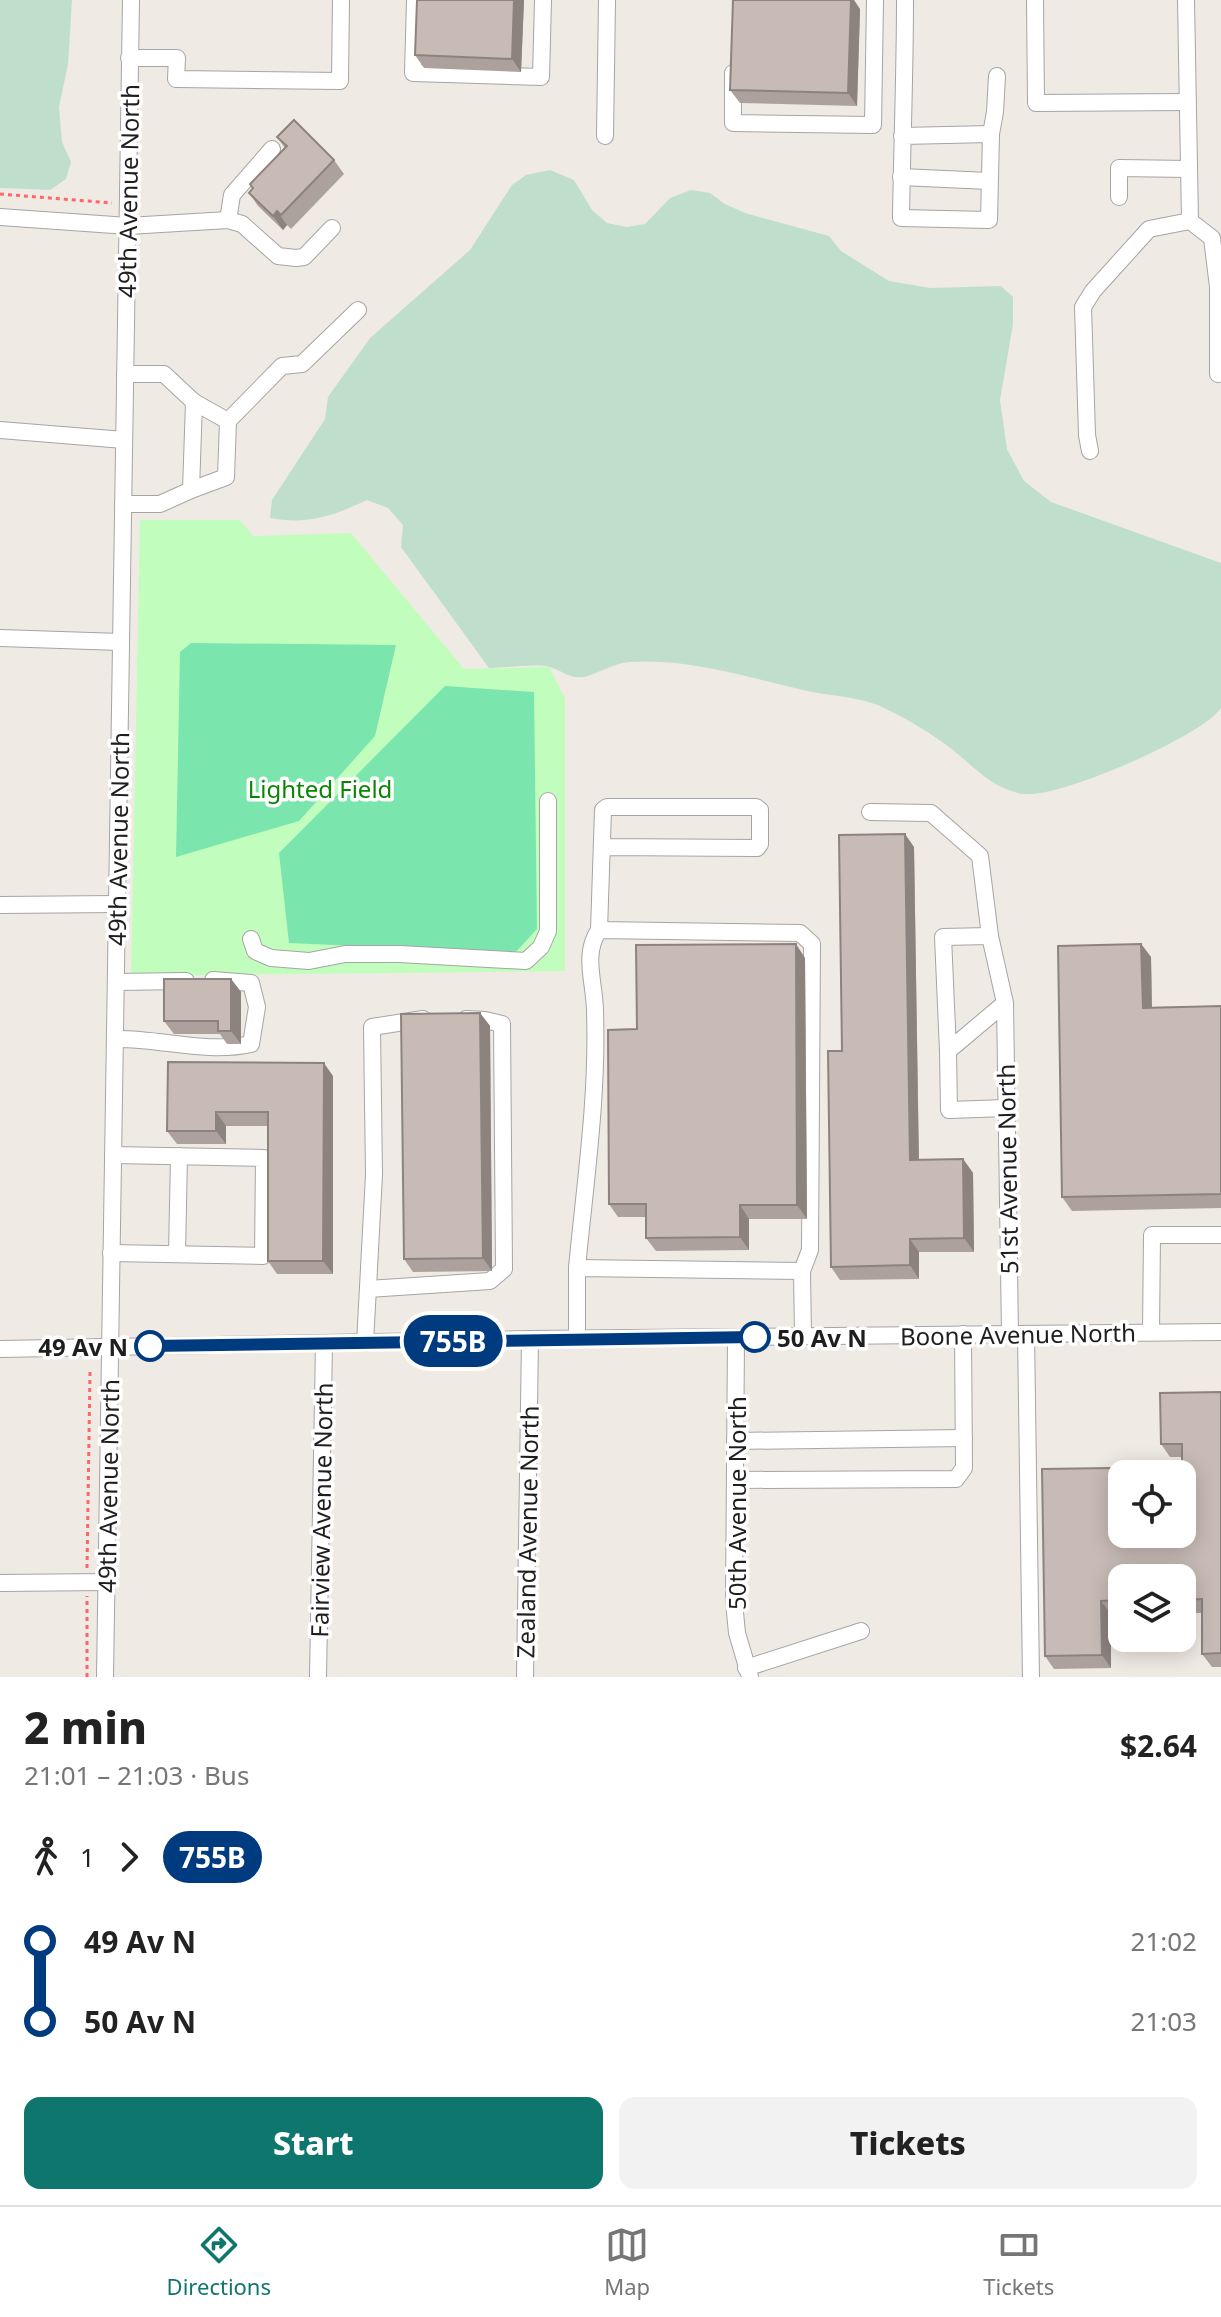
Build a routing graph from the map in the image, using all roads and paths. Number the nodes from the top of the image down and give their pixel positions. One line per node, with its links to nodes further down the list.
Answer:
1 (131, 0): 10 (street, 49th Avenue North)
2 (341, 0): 10 (street)
3 (415, 0): 4 (street)
4 (543, 0)
5 (607, 0): 15 (street)
6 (875, 0): 11 (street)
7 (905, 0): 16 (street)
8 (1035, 0): 13 (street)
9 (1186, 0): 13 (street)
10 (129, 58): 27 (street, 49th Avenue North)
11 (733, 62)
12 (997, 76): 14 (street)
13 (1187, 102): 18 (street)
14 (991, 134): 16 (street); 20 (street)
15 (605, 136)
16 (902, 136): 19 (street)
17 (272, 149): 25 (street)
18 (1189, 169): 22 (street); 26 (street)
19 (901, 177): 20 (street); 20 (street)
20 (989, 181)
21 (0, 194): 23 (path)
22 (1119, 197)
23 (112, 203)
24 (0, 217): 27 (street)
25 (228, 220): 27 (street); 28 (street)
26 (1190, 221): 31 (street); 36 (street)
27 (128, 226): 30 (street, 49th Avenue North)
28 (332, 228)
29 (358, 310): 33 (street)
30 (125, 374): 32 (street); 35 (street, 49th Avenue North)
31 (1218, 374)
32 (194, 402): 33 (street); 37 (street)
33 (228, 421): 37 (street)
34 (0, 430): 35 (street)
35 (124, 440): 38 (street, 49th Avenue North)
36 (1090, 451)
37 (191, 490): 38 (street)
38 (123, 504): 40 (street, 49th Avenue North)
39 (0, 638): 40 (street)
40 (121, 642): 44 (street, 49th Avenue North)
41 (548, 801): 48 (street)
42 (870, 812): 47 (street, 51st Avenue North)
43 (602, 847): 43 (street); 46 (street)
44 (117, 904): 45 (street); 49 (street, 49th Avenue North)
45 (0, 905)
46 (599, 930): 59 (street); 60 (street)
47 (990, 936): 50 (street, 51st Avenue North); 52 (street)
48 (251, 939)
49 (116, 982): 51 (street, 49th Avenue North); 51 (street)
50 (1005, 1003): 52 (street); 53 (street, 51st Avenue North)
51 (115, 1039): 54 (street, 49th Avenue North)
52 (948, 1051): 53 (street)
53 (1006, 1108): 65 (street, 51st Avenue North)
54 (113, 1155): 55 (street); 57 (street, 49th Avenue North)
55 (179, 1156): 58 (street); 58 (street)
56 (1221, 1235): 62 (street)
57 (111, 1253): 58 (street); 72 (street, 49th Avenue North)
58 (177, 1254)
59 (577, 1268): 60 (street); 69 (street)
60 (802, 1271): 66 (street)
61 (368, 1289): 61 (street); 70 (street)
62 (1151, 1332): 63 (street, Boone Avenue North); 65 (street, Boone Avenue North)
63 (1221, 1332)
64 (963, 1334): 65 (street, Boone Avenue North); 66 (street, Boone Avenue North); 75 (street)
65 (1018, 1334): 87 (street, 51st Avenue North)
66 (803, 1336): 67 (street, Boone Avenue North)
67 (736, 1337): 69 (street, Boone Avenue North); 76 (street, 50th Avenue North)
68 (530, 1339): 69 (street, Boone Avenue North); 70 (street, Boone Avenue North); 86 (street, Zealand Avenue North)
69 (577, 1339)
70 (365, 1343): 71 (street, Boone Avenue North)
71 (324, 1344): 72 (street, Boone Avenue North); 85 (street, Fairview Avenue North)
72 (110, 1346): 73 (street, Boone Avenue North); 79 (street, 49th Avenue North)
73 (0, 1349)
74 (90, 1372): 78 (path)
75 (964, 1438): 76 (street); 77 (street)
76 (735, 1441): 77 (street, 50th Avenue North)
77 (735, 1480): 82 (street, 50th Avenue North)
78 (87, 1582): 79 (street); 80 (street); 83 (path)
79 (107, 1582): 84 (street, 49th Avenue North)
80 (0, 1583)
81 (861, 1631): 82 (street, 50th Avenue North)
82 (748, 1672)
83 (87, 1677)
84 (105, 1677)
85 (318, 1677)
86 (525, 1677)
87 (1031, 1677)

